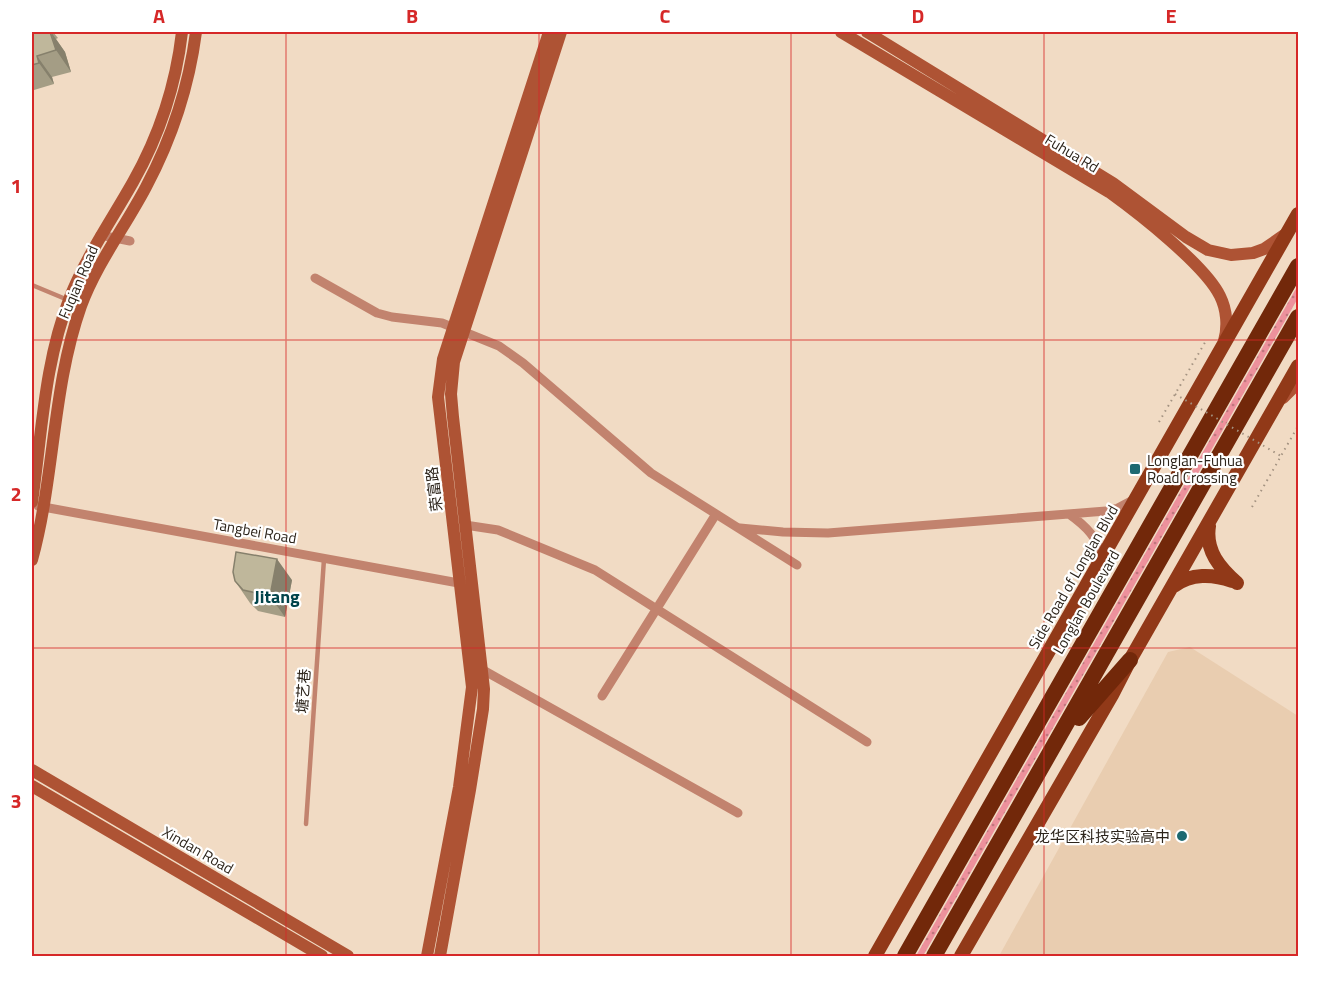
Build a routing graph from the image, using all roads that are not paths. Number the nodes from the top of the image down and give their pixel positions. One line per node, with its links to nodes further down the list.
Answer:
1 (182, 32): 9 (street, Fuqian Road)
2 (195, 32): 10 (street, Fuqian Road)
3 (549, 32): 17 (street, 荣富路)
4 (561, 32): 17 (street, 荣富路)
5 (841, 32): 18 (street, Fuhua Rd)
6 (867, 32): 8 (street, Fuhua Rd)
7 (1299, 214): 8 (main road, Side Road of Longlan Blvd)
8 (1288, 233): 18 (main road, Side Road of Longlan Blvd)
9 (100, 235): 10 (street); 15 (street, Fuqian Road)
10 (114, 238): 11 (street); 24 (street, Fuqian Road)
11 (130, 241)
12 (1299, 266): 51 (highway, Longlan Boulevard)
13 (315, 278): 17 (street)
14 (32, 285): 15 (lane)
15 (69, 301): 23 (street, Fuqian Road)
16 (1299, 317): 41 (highway)
17 (458, 329): 25 (street); 28 (street, 荣富路); 34 (street, 荣富路)
18 (1222, 349): 22 (main road, Side Road of Longlan Blvd)
19 (1299, 366): 21 (main road)
20 (1299, 383): 21 (street)
21 (1274, 408): 27 (main road)
22 (1138, 497): 26 (street); 31 (main road, Side Road of Longlan Blvd)
23 (32, 504): 24 (street, Tangbei Road)
24 (44, 508): 30 (street, Tangbei Road); 32 (street, Fuqian Road)
25 (716, 514): 29 (street); 36 (street)
26 (1070, 514): 29 (street); 31 (street)
27 (1210, 522): 35 (main road); 35 (main road)
28 (465, 525): 34 (street, 荣富路); 36 (street)
29 (737, 528): 33 (street)
30 (324, 559): 34 (street, Tangbei Road); 45 (lane, 塘艺巷)
31 (1103, 559): 50 (main road, Side Road of Longlan Blvd)
32 (32, 560)
33 (797, 565)
34 (466, 585): 38 (street, 荣富路); 48 (street, 荣富路)
35 (1171, 589): 37 (main road)
36 (656, 609): 39 (street); 40 (street)
37 (1130, 660): 41 (highway); 53 (main road)
38 (483, 670): 44 (street); 49 (street, 荣富路)
39 (602, 696)
40 (867, 742)
41 (1055, 746): 52 (highway)
42 (32, 770): 47 (street, Xindan Road)
43 (32, 786): 46 (street, Xindan Road)
44 (738, 813)
45 (306, 824)
46 (322, 957)
47 (348, 957)
48 (427, 957)
49 (440, 957)
50 (875, 957)
51 (905, 957)
52 (934, 957)
53 (961, 957)

